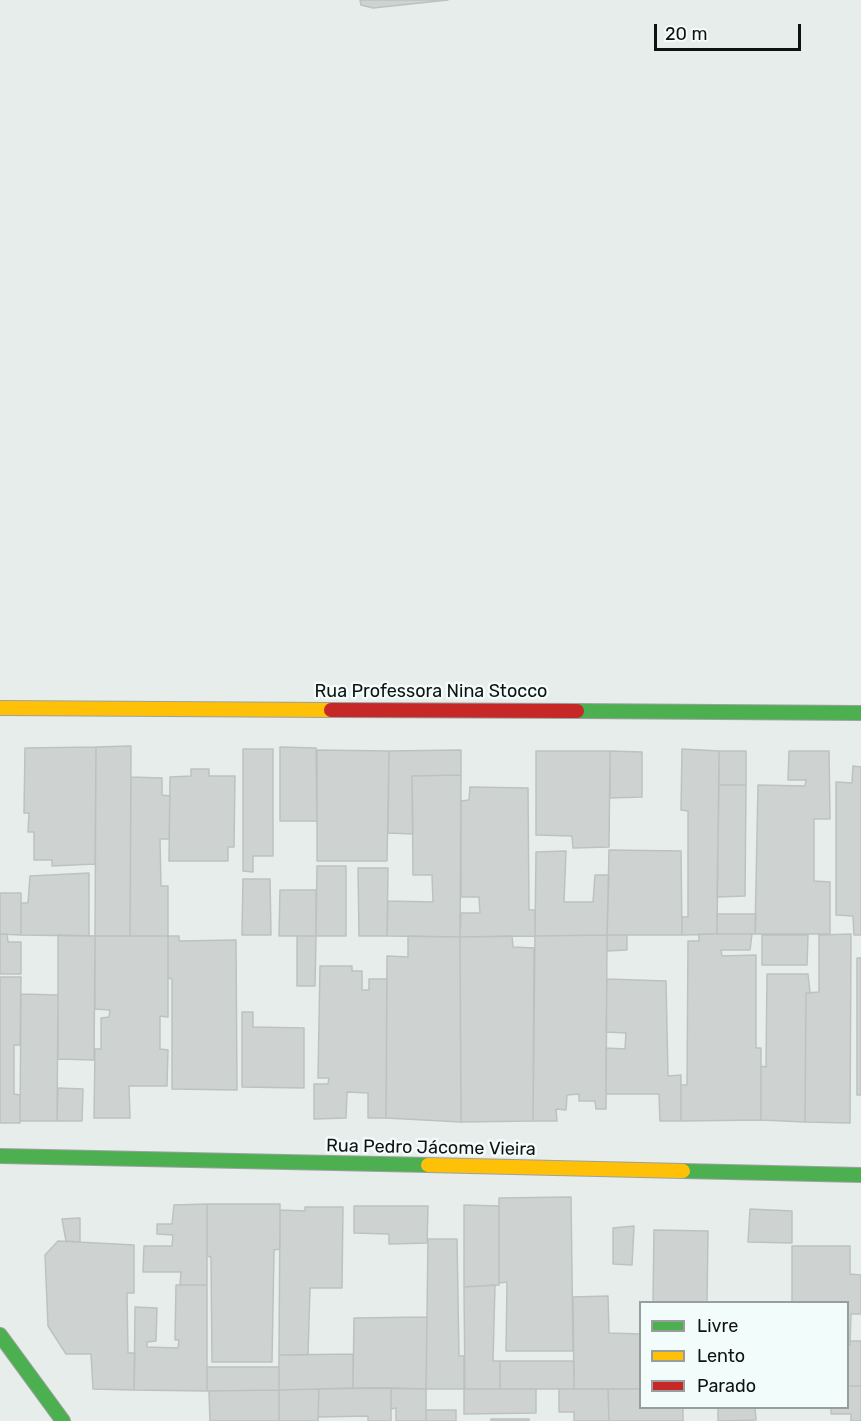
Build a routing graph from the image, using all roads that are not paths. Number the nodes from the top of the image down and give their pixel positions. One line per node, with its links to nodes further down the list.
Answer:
1 (0, 708): 2 (street, Rua Professora Nina Stocco)
2 (861, 713)
3 (0, 1156): 4 (street, Rua Pedro Jácome Vieira)
4 (861, 1175)
5 (0, 1335): 6 (street)
6 (63, 1421)

